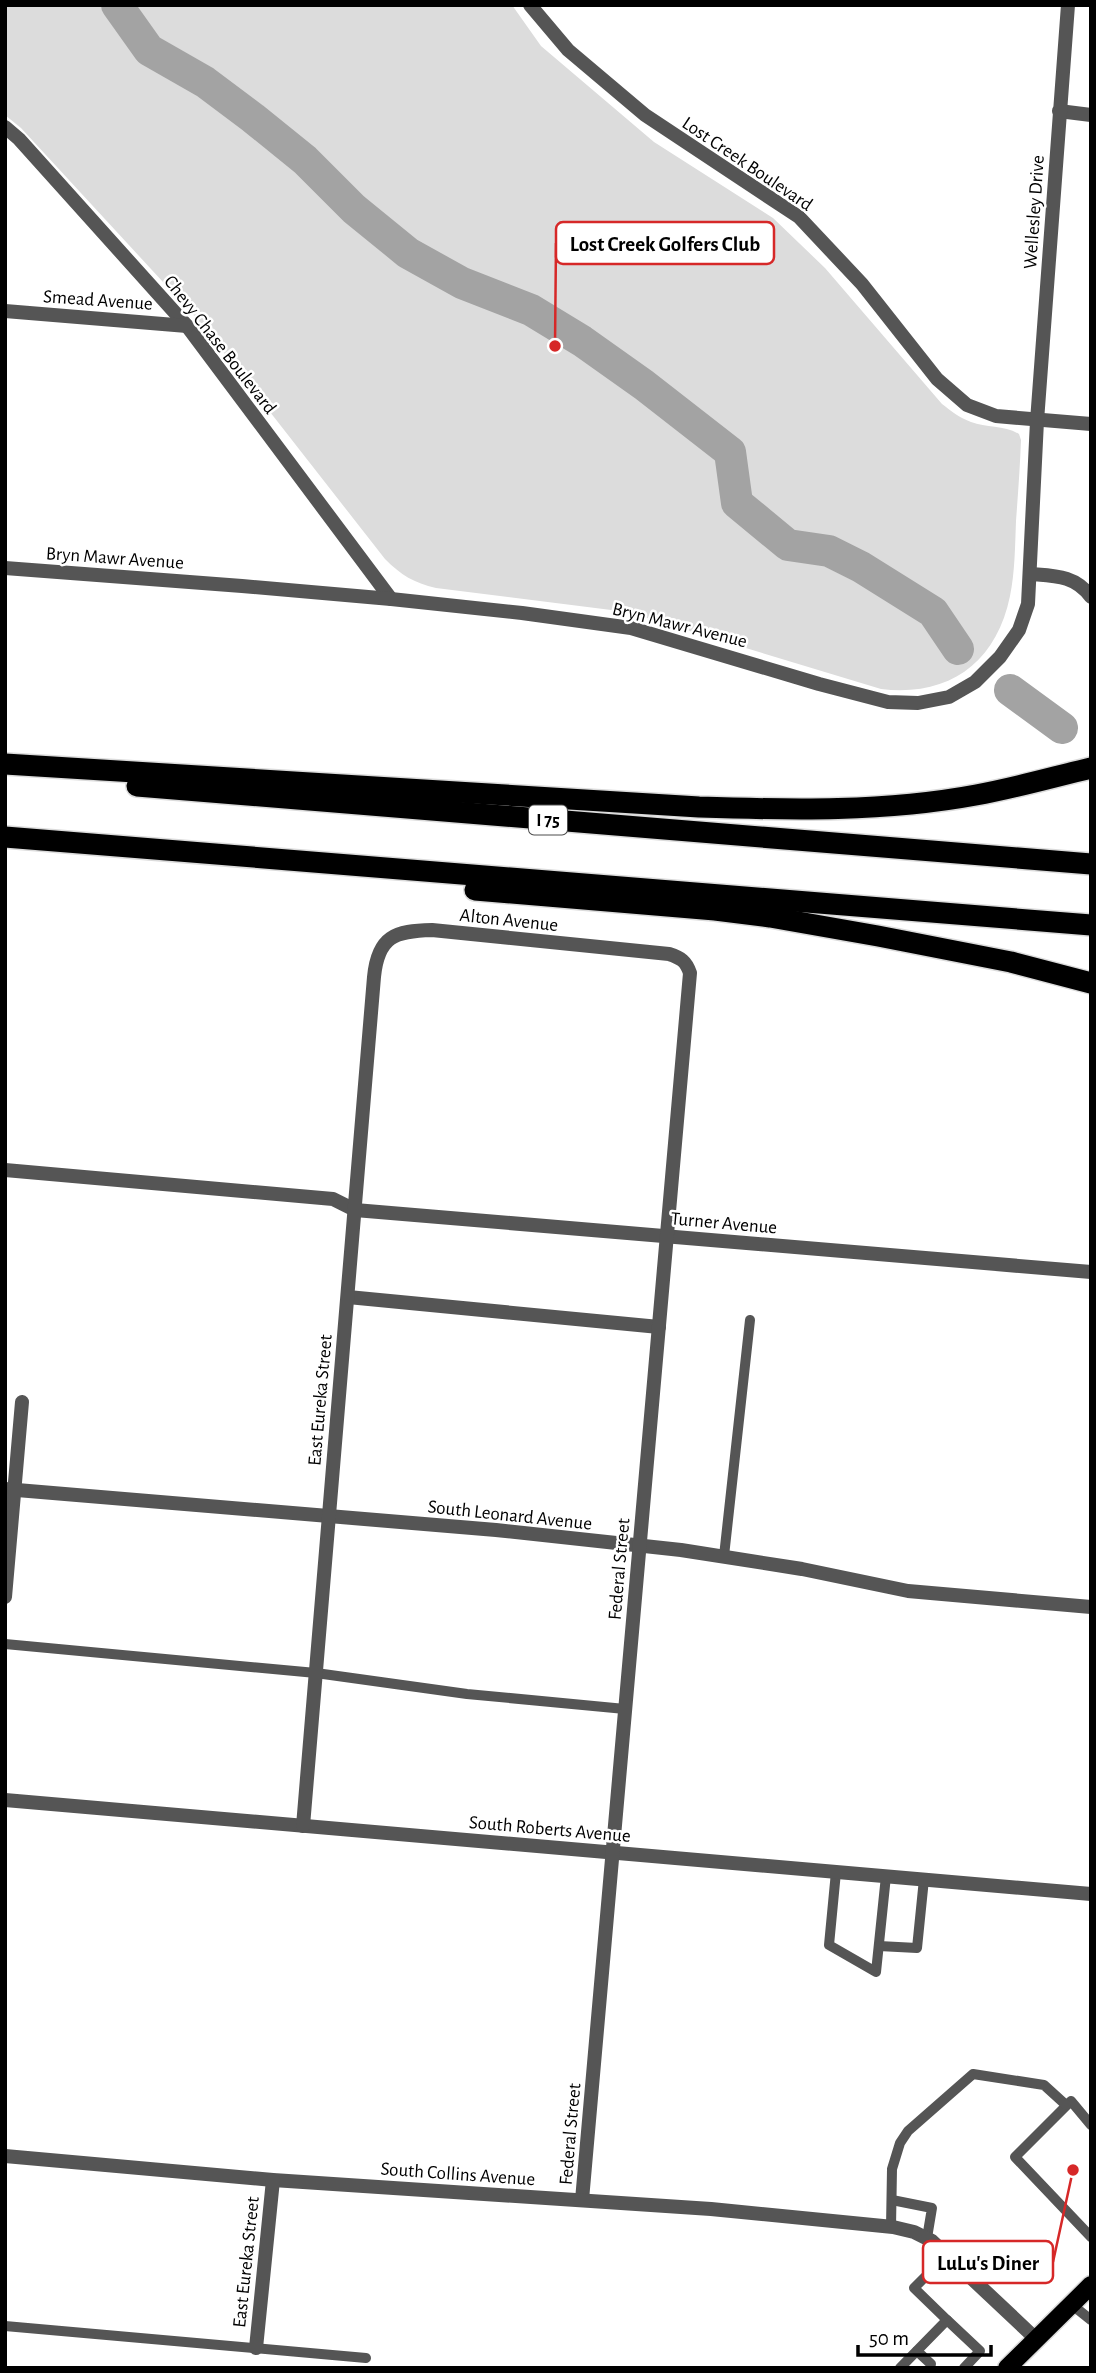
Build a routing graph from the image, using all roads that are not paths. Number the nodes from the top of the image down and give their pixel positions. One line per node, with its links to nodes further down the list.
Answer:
1 (530, 5): 8 (street, Lost Creek Boulevard)
2 (1068, 5): 3 (street, Wellesley Drive)
3 (1059, 111): 4 (street); 8 (street, Wellesley Drive)
4 (1091, 115)
5 (5, 127): 7 (street, Chevy Chase Boulevard)
6 (5, 312): 7 (street, Smead Avenue)
7 (187, 326): 13 (street, Chevy Chase Boulevard)
8 (1037, 421): 9 (street, Lost Creek Boulevard); 11 (street, Bryn Mawr Avenue)
9 (1091, 424)
10 (5, 568): 13 (street, Bryn Mawr Avenue)
11 (1030, 574): 12 (street); 13 (street, Bryn Mawr Avenue)
12 (1091, 597)
13 (391, 599)
14 (5, 764): 15 (highway)
15 (1091, 768)
16 (5, 776): 19 (highway, I 75)
17 (5, 837): 18 (highway)
18 (278, 859): 20 (highway); 23 (highway)
19 (1091, 864)
20 (1091, 925)
21 (669, 954): 22 (street, Alton Avenue); 26 (street, Federal Street)
22 (374, 977): 25 (street, East Eureka Street)
23 (1091, 984)
24 (5, 1170): 25 (street, Turner Avenue)
25 (355, 1210): 26 (street, Turner Avenue); 28 (street, East Eureka Street)
26 (667, 1237): 27 (street, Turner Avenue); 30 (street, Federal Street)
27 (1091, 1272)
28 (348, 1297): 30 (street); 33 (street, East Eureka Street)
29 (750, 1320): 35 (lane)
30 (659, 1327): 34 (street, Federal Street)
31 (22, 1402): 32 (street)
32 (10, 1490): 33 (street, South Leonard Avenue); 36 (street)
33 (329, 1516): 34 (street, South Leonard Avenue); 39 (street, East Eureka Street)
34 (640, 1547): 35 (street, South Leonard Avenue); 40 (street, Federal Street)
35 (724, 1556): 37 (street, South Leonard Avenue)
36 (5, 1597)
37 (1091, 1607)
38 (5, 1644): 39 (lane)
39 (316, 1673): 40 (lane); 42 (street, East Eureka Street)
40 (625, 1709): 43 (street, Federal Street)
41 (5, 1800): 42 (street, South Roberts Avenue)
42 (303, 1826): 43 (street, South Roberts Avenue)
43 (613, 1853): 44 (street, South Roberts Avenue); 53 (street, Federal Street)
44 (836, 1872): 45 (street, South Roberts Avenue); 48 (lane)
45 (886, 1876): 46 (street, South Roberts Avenue); 48 (lane)
46 (924, 1879): 47 (street, South Roberts Avenue); 48 (lane)
47 (1091, 1894)
48 (879, 1945)
49 (1066, 2105): 50 (lane); 54 (lane); 56 (lane)
50 (1091, 2125)
51 (5, 2156): 52 (street, South Collins Avenue)
52 (273, 2180): 53 (street, South Collins Avenue); 65 (street, East Eureka Street)
53 (582, 2200): 55 (street, South Collins Avenue)
54 (892, 2200): 55 (lane); 57 (lane)
55 (891, 2227): 57 (street, South Collins Avenue)
56 (1091, 2236)
57 (927, 2238): 58 (street, South Collins Avenue)
58 (947, 2255): 61 (lane); 64 (street, South Collins Avenue)
59 (1091, 2285): 60 (main road)
60 (1071, 2304): 62 (lane); 64 (main road)
61 (947, 2320): 66 (lane); 70 (lane)
62 (1091, 2320)
63 (5, 2326): 65 (lane)
64 (1035, 2338): 71 (main road)
65 (256, 2348): 67 (lane)
66 (916, 2351): 68 (lane); 69 (lane)
67 (366, 2358)
68 (930, 2364)
69 (900, 2368)
70 (964, 2368)
71 (1007, 2368)

